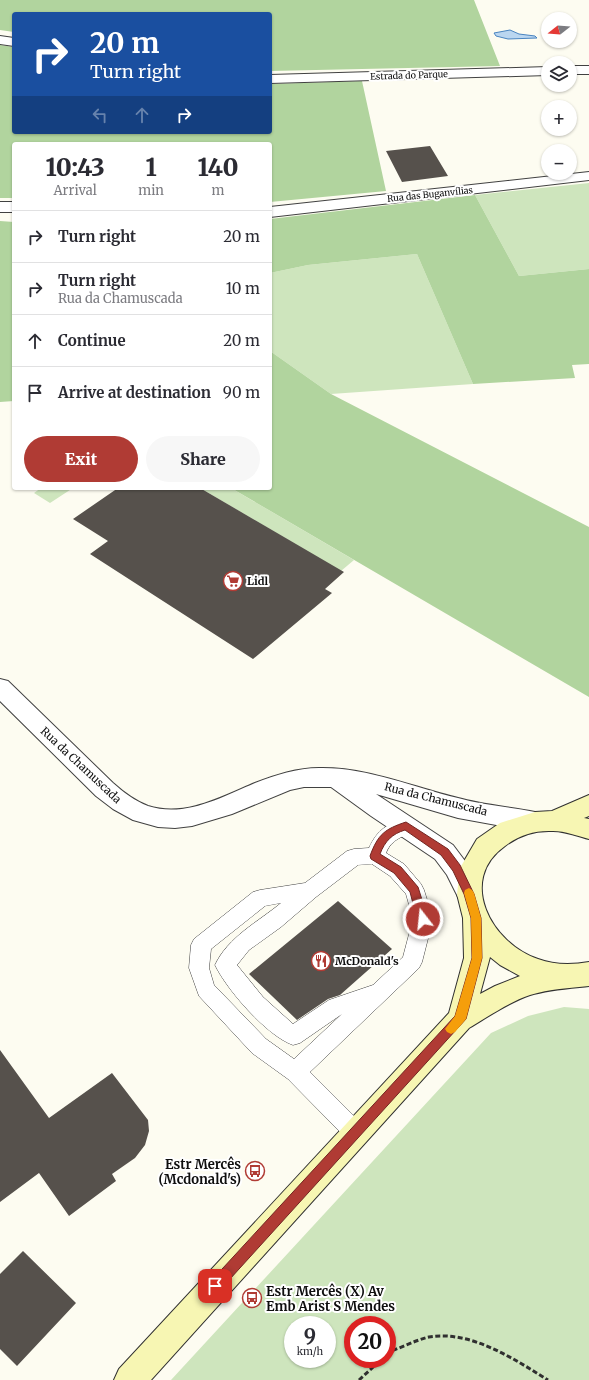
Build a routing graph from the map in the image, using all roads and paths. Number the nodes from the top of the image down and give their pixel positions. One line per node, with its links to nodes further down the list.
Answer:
1 (0, 40): 2 (street)
2 (12, 42)
3 (577, 70): 4 (street)
4 (589, 70)
5 (541, 71): 6 (street, Estrada do Parque)
6 (272, 79)
7 (589, 176): 10 (street, Rua das Buganvílias)
8 (0, 207): 9 (street)
9 (12, 207)
10 (272, 212)
11 (0, 687): 12 (street, Rua da Chamuscada)
12 (336, 778): 14 (street, Rua da Chamuscada); 15 (street, Rua da Chamuscada)
13 (589, 805): 14 (street)
14 (545, 821): 16 (street); 19 (street)
15 (406, 826): 17 (lane); 19 (street, Rua da Chamuscada)
16 (589, 829)
17 (375, 856): 18 (lane); 21 (lane)
18 (308, 891): 21 (lane); 23 (lane)
19 (472, 906): 20 (street); 22 (street)
20 (581, 976): 22 (street)
21 (380, 992): 23 (lane)
22 (460, 1019): 24 (street)
23 (296, 1072): 24 (lane)
24 (355, 1132): 27 (street)
25 (396, 1349): 29 (path)
26 (372, 1368): 28 (path)
27 (130, 1380)
28 (359, 1380)
29 (548, 1380)

